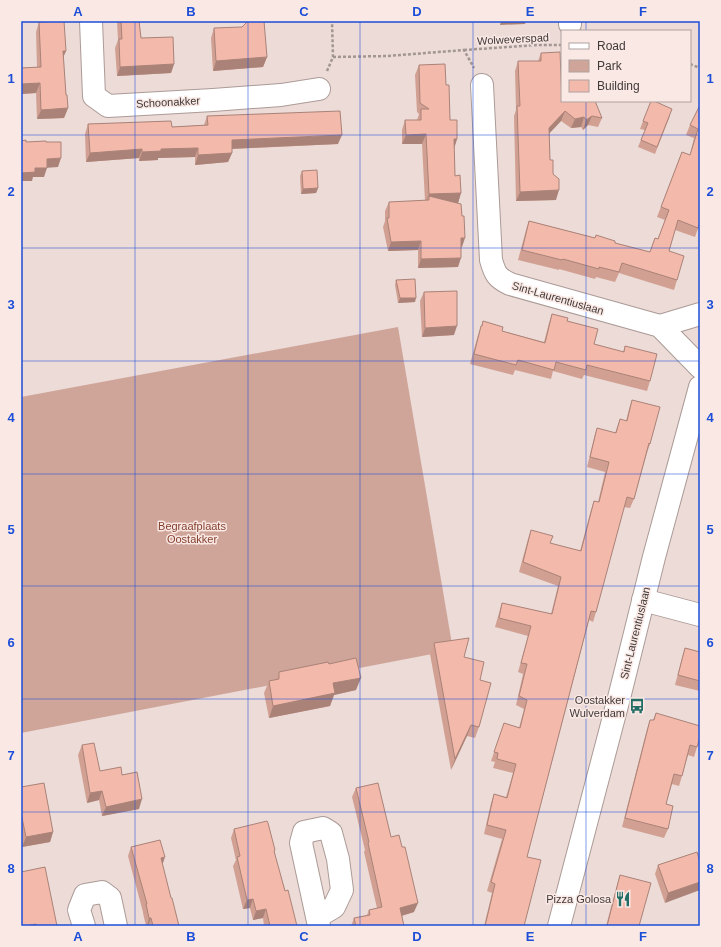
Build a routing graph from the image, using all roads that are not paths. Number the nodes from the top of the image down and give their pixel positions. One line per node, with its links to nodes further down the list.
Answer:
1 (91, 21): 3 (street, Schoonakker)
2 (482, 85): 5 (street, Sint-Laurentiuslaan)
3 (319, 89)
4 (700, 314): 5 (street)
5 (660, 326): 6 (street)
6 (700, 367)
7 (700, 387): 8 (street, Sint-Laurentiuslaan)
8 (643, 600): 9 (street); 12 (street, Sint-Laurentiuslaan)
9 (700, 615)
10 (84, 926): 11 (street)
11 (116, 926)
12 (559, 926)

